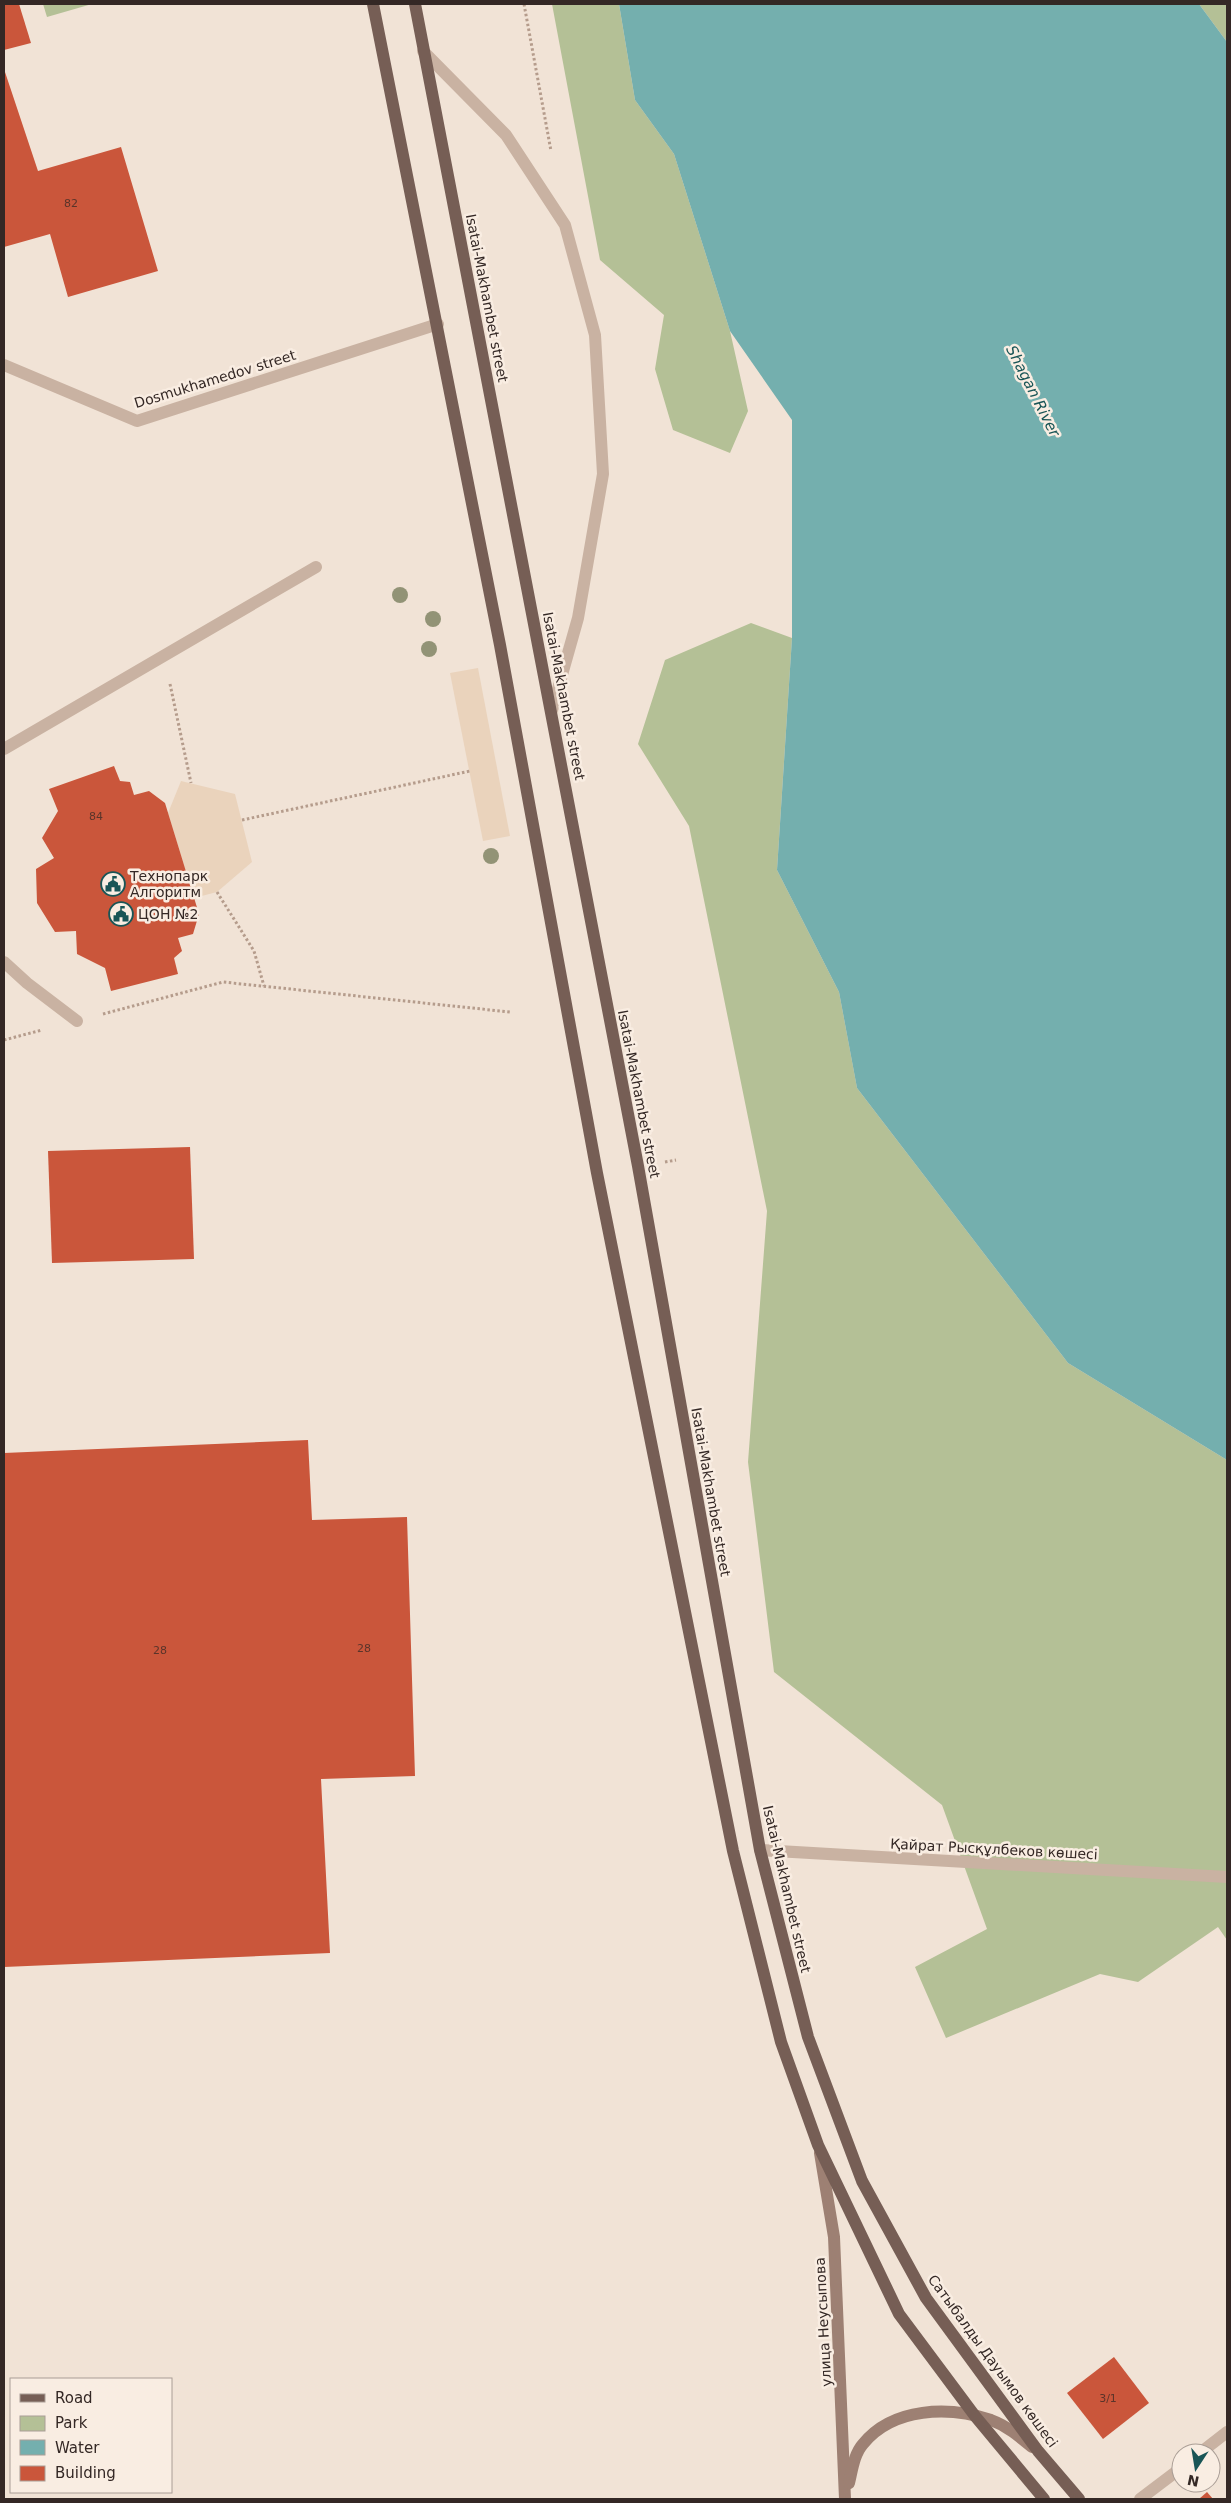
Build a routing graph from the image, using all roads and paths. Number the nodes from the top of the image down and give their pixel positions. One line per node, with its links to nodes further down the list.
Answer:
1 (373, 4): 6 (main road)
2 (415, 4): 4 (main road, Isatai-Makhambet street)
3 (524, 4): 5 (path)
4 (423, 51): 10 (main road, Isatai-Makhambet street); 10 (street)
5 (552, 158)
6 (438, 324): 7 (street, Dosmukhamedov street); 23 (main road)
7 (4, 365)
8 (316, 567): 9 (street)
9 (164, 656): 11 (street); 13 (path)
10 (552, 710): 21 (main road, Isatai-Makhambet street)
11 (4, 749)
12 (470, 772): 14 (path)
13 (191, 784)
14 (242, 820)
15 (217, 892): 17 (path)
16 (4, 962): 19 (street)
17 (264, 986): 18 (path); 19 (path)
18 (510, 1012)
19 (77, 1020): 20 (path)
20 (4, 1040)
21 (760, 1850): 22 (street, Қайрат Рысқұлбеков көшесі); 24 (main road, Isatai-Makhambet street)
22 (1227, 1877)
23 (818, 2146): 25 (main road); 30 (street, улица Неусыпова)
24 (862, 2181): 28 (main road, Сатыбалды Дауымов көшесі)
25 (975, 2416): 28 (street); 30 (street); 31 (main road)
26 (1227, 2432): 27 (street)
27 (1213, 2443)
28 (1038, 2452): 32 (main road, Сатыбалды Дауымов көшесі)
29 (1171, 2476): 33 (street)
30 (846, 2499)
31 (1044, 2499)
32 (1079, 2499)
33 (1140, 2499)

